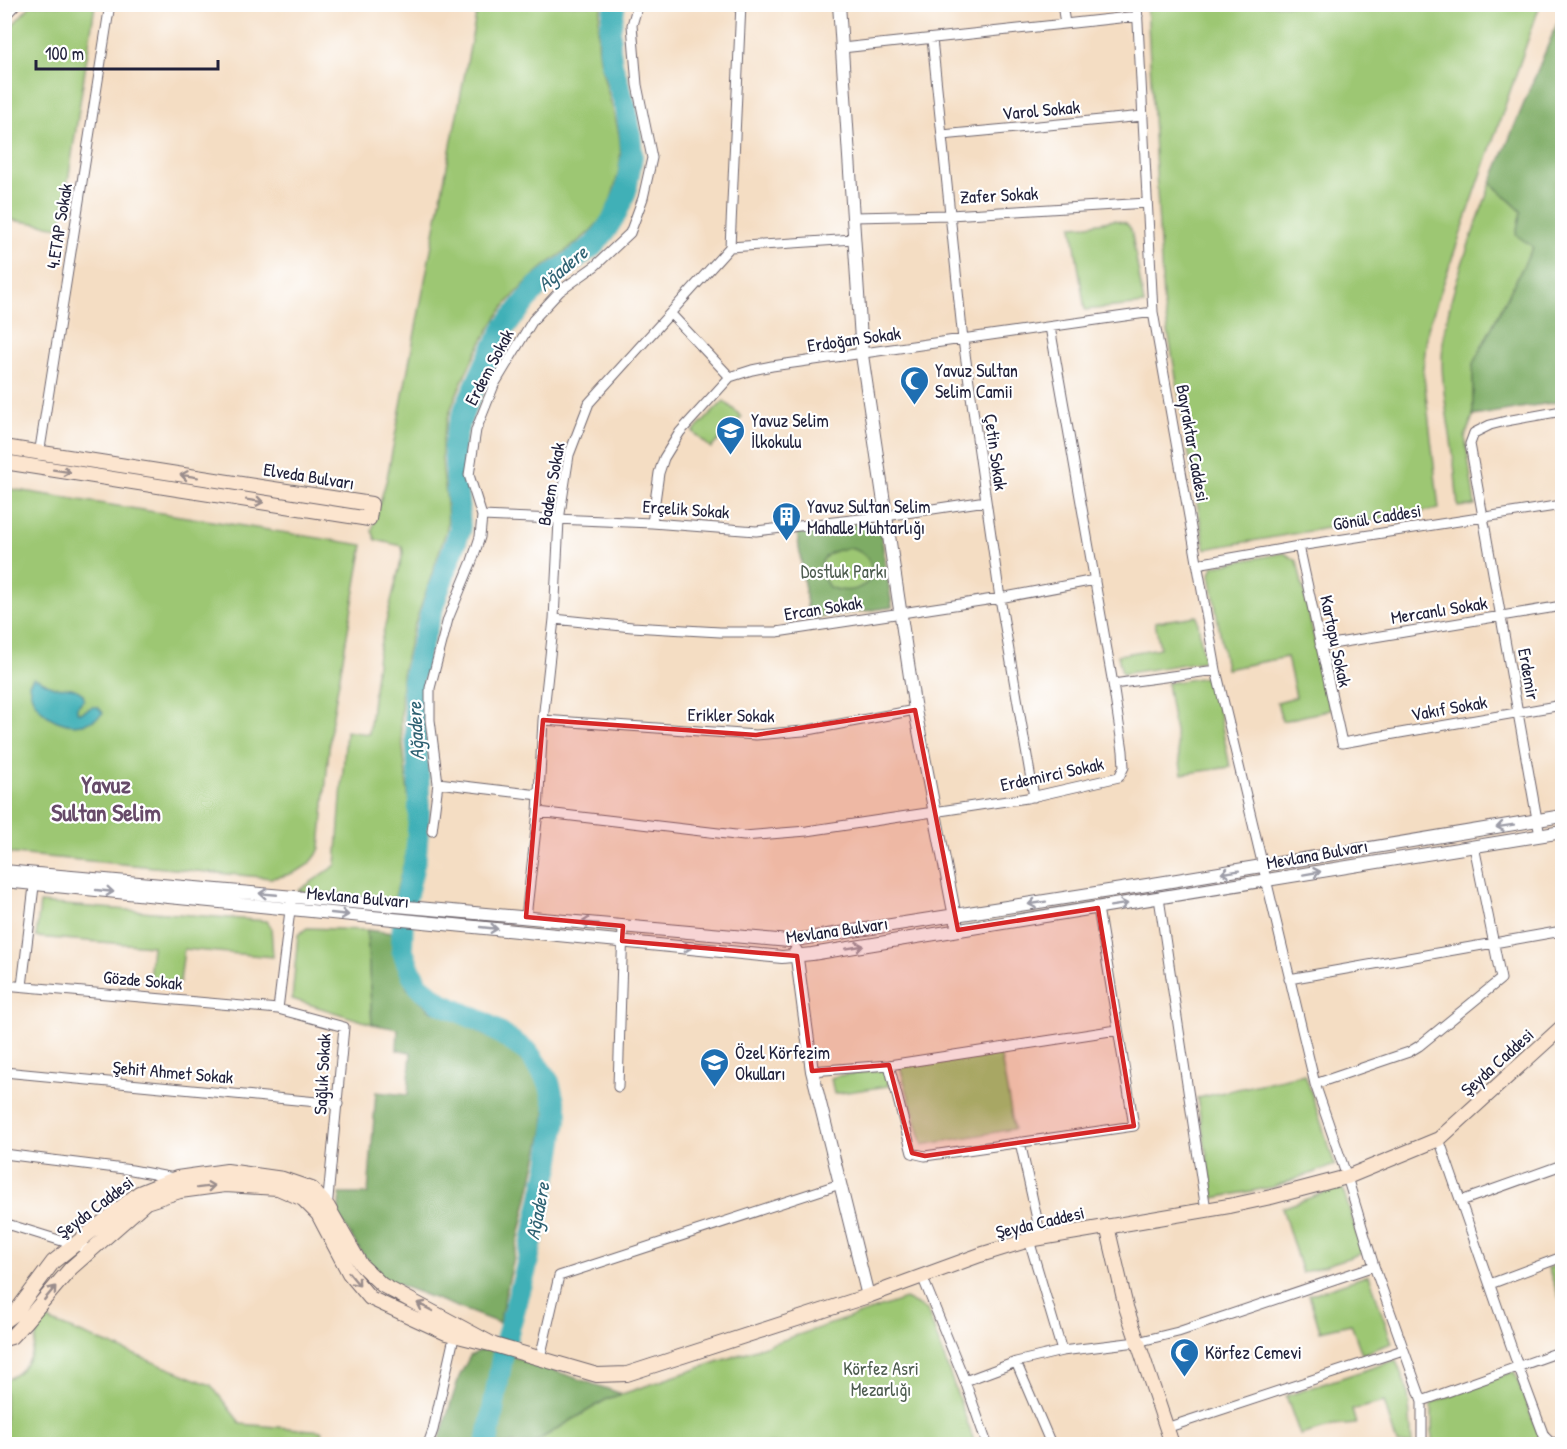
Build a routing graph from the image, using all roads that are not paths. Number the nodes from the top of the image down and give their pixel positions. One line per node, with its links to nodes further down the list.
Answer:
1 (16, 4): 9 (street)
2 (110, 4): 28 (street, 4.ETAP Sokak)
3 (638, 4): 33 (street, Erdem Sokak)
4 (741, 4): 19 (street)
5 (839, 4): 12 (street)
6 (1062, 4): 10 (street)
7 (1137, 4): 8 (street, Bayraktar Caddesi)
8 (1138, 16): 10 (street); 13 (street, Bayraktar Caddesi)
9 (4, 17)
10 (1065, 24): 11 (street)
11 (932, 39): 12 (street); 14 (street, Çetin Sokak)
12 (842, 48): 17 (street)
13 (1143, 116): 14 (street, Varol Sokak); 15 (street, Bayraktar Caddesi)
14 (942, 135): 16 (street, Çetin Sokak)
15 (1147, 203): 16 (street, Zafer Sokak); 20 (street, Bayraktar Caddesi)
16 (950, 214): 17 (street, Zafer Sokak); 23 (street, Çetin Sokak)
17 (853, 217): 18 (street)
18 (854, 239): 19 (street); 24 (street)
19 (730, 248): 21 (street, Badem Sokak)
20 (1153, 312): 22 (street, Erdoğan Sokak); 39 (street, Bayraktar Caddesi)
21 (671, 314): 25 (street); 36 (street, Badem Sokak)
22 (1050, 327): 23 (street, Erdoğan Sokak); 40 (street, Erdemirci Sokak)
23 (963, 340): 24 (street, Erdoğan Sokak); 31 (street, Çetin Sokak)
24 (862, 355): 25 (street, Erdoğan Sokak); 34 (street)
25 (730, 377): 37 (street)
26 (1563, 411): 35 (street, Erdemir)
27 (4, 447): 28 (main road, Elveda Bulvarı)
28 (39, 452): 30 (street, 4.ETAP Sokak); 30 (main road, Elveda Bulvarı, one-way to 28)
29 (4, 462): 30 (main road, Elveda Bulvarı)
30 (37, 467)
31 (986, 501): 34 (street, Erçelik Sokak); 41 (street, Çetin Sokak)
32 (1563, 505): 35 (street, Gönül Caddesi)
33 (482, 516): 36 (street, Erçelik Sokak); 54 (street, Erdem Sokak)
34 (886, 516): 37 (street, Erçelik Sokak); 43 (street)
35 (1484, 518): 38 (street, Gönül Caddesi); 44 (street, Erdemir)
36 (559, 520): 37 (street, Erçelik Sokak); 45 (street, Badem Sokak)
37 (652, 523)
38 (1299, 546): 39 (street, Gönül Caddesi); 46 (street, Kartopu Sokak)
39 (1197, 564): 47 (street, Bayraktar Caddesi)
40 (1095, 580): 41 (street, Ercan Sokak); 48 (street, Erdemirci Sokak)
41 (1000, 598): 43 (street, Ercan Sokak); 56 (street, Çetin Sokak)
42 (1563, 606): 44 (street, Mercanlı Sokak)
43 (900, 613): 45 (street, Ercan Sokak); 50 (street)
44 (1502, 616): 46 (street, Mercanlı Sokak); 51 (street, Erdemir)
45 (554, 619): 52 (street, Badem Sokak)
46 (1320, 646): 53 (street, Kartopu Sokak)
47 (1216, 670): 48 (street); 65 (street, Bayraktar Caddesi)
48 (1113, 684): 56 (street, Erdemirci Sokak)
49 (1563, 705): 51 (street, Vakıf Sokak)
50 (915, 710): 52 (street, Erikler Sokak); 58 (street)
51 (1519, 713): 53 (street, Vakıf Sokak); 60 (street, Erdemir)
52 (543, 720): 55 (street, Badem Sokak)
53 (1342, 743)
54 (438, 783): 55 (street); 61 (street, Erdem Sokak)
55 (538, 795): 57 (street, Badem Sokak)
56 (1034, 797): 58 (street, Erdemirci Sokak)
57 (538, 812): 58 (street, Erdemirci Sokak); 74 (street, Badem Sokak)
58 (936, 812): 73 (street)
59 (1563, 816): 60 (street, Mevlana Bulvarı)
60 (1538, 820): 63 (street, Erdemir); 65 (street, Mevlana Bulvarı, one-way to 65)
61 (432, 831)
62 (1563, 832): 63 (street, Mevlana Bulvarı)
63 (1540, 836): 64 (street, Mevlana Bulvarı)
64 (1474, 846): 69 (street, Mevlana Bulvarı, one-way to 64); 80 (street)
65 (1262, 866): 69 (street, Bayraktar Caddesi); 73 (street, Mevlana Bulvarı, one-way to 73)
66 (4, 871): 67 (street, Mevlana Bulvarı)
67 (35, 879): 68 (street, Mevlana Bulvarı); 71 (street, Mevlana Bulvarı); 84 (street)
68 (4, 881)
69 (1265, 881): 70 (street, Mevlana Bulvarı); 82 (street, Bayraktar Caddesi)
70 (1159, 898): 72 (street, Mevlana Bulvarı, one-way to 70); 103 (street)
71 (291, 903): 74 (street, Mevlana Bulvarı); 79 (street, Mevlana Bulvarı, one-way to 79); 85 (street)
72 (1098, 908): 76 (street, Mevlana Bulvarı); 87 (street)
73 (955, 915): 76 (street); 78 (street, Mevlana Bulvarı)
74 (526, 917): 75 (street, Mevlana Bulvarı, one-way to 74)
75 (623, 926): 78 (street, Mevlana Bulvarı); 79 (street)
76 (958, 930): 81 (street, Mevlana Bulvarı, one-way to 76)
77 (1562, 931): 80 (street)
78 (795, 940): 81 (street)
79 (622, 941): 81 (street, Mevlana Bulvarı, one-way to 81); 92 (street)
80 (1494, 943): 82 (street); 91 (street)
81 (797, 956): 89 (street)
82 (1289, 979): 91 (street, Bayraktar Caddesi)
83 (4, 985): 84 (street, Gözde Sokak)
84 (22, 986): 85 (street, Gözde Sokak)
85 (278, 1009): 93 (street, Sağlık Sokak)
86 (1563, 1027): 94 (main road, Şeyda Caddesi)
87 (1117, 1030): 88 (street); 95 (street)
88 (889, 1065): 89 (street); 95 (street)
89 (812, 1071): 100 (street)
90 (4, 1072): 93 (street, Şehit Ahmet Sokak)
91 (1315, 1084): 98 (street, Bayraktar Caddesi)
92 (618, 1087)
93 (338, 1104): 102 (street, Sağlık Sokak)
94 (1439, 1139): 98 (main road, Şeyda Caddesi); 101 (street)
95 (1020, 1142): 107 (street)
96 (4, 1154): 99 (street)
97 (1563, 1165): 101 (street)
98 (1347, 1177): 103 (main road, Şeyda Caddesi); 111 (street, Bayraktar Caddesi)
99 (179, 1184): 102 (main road, Şeyda Caddesi); 106 (main road, Şeyda Caddesi, one-way to 106); 108 (main road, Şeyda Caddesi); 109 (main road, Şeyda Caddesi)
100 (840, 1184): 114 (street); 124 (street)
101 (1461, 1201): 113 (street)
102 (328, 1207): 106 (street, Sağlık Sokak); 115 (main road, Şeyda Caddesi, one-way to 102)
103 (1206, 1210): 105 (main road, Şeyda Caddesi)
104 (4, 1223): 108 (street)
105 (1107, 1226): 107 (main road, Şeyda Caddesi); 119 (main road)
106 (325, 1229): 117 (main road, Şeyda Caddesi, one-way to 117)
107 (1035, 1238): 112 (main road, Şeyda Caddesi); 122 (street)
108 (73, 1245): 109 (street); 116 (main road, Şeyda Caddesi)
109 (91, 1250): 118 (main road, Şeyda Caddesi, one-way to 109)
110 (1563, 1257): 113 (street)
111 (1374, 1266): 119 (street); 121 (street, Bayraktar Caddesi)
112 (922, 1276): 114 (main road, Şeyda Caddesi); 127 (street)
113 (1490, 1284): 126 (street)
114 (868, 1296): 124 (main road, Şeyda Caddesi)
115 (450, 1320): 117 (street); 120 (main road, Şeyda Caddesi)
116 (4, 1321)
117 (456, 1335): 120 (main road, Şeyda Caddesi); 131 (street)
118 (8, 1338)
119 (1137, 1342): 122 (street); 129 (main road)
120 (494, 1345): 124 (main road, Şeyda Caddesi)
121 (1404, 1350): 128 (street, Bayraktar Caddesi); 129 (street)
122 (1062, 1351): 125 (street)
123 (1563, 1351): 126 (street)
124 (540, 1358)
125 (1016, 1362): 127 (street); 133 (street)
126 (1518, 1366): 128 (street); 130 (street)
127 (965, 1381): 132 (street)
128 (1422, 1401): 135 (street, Bayraktar Caddesi)
129 (1166, 1428): 134 (main road)
130 (1563, 1443)
131 (428, 1444)
132 (987, 1444)
133 (1051, 1444)
134 (1172, 1444)
135 (1422, 1444)

